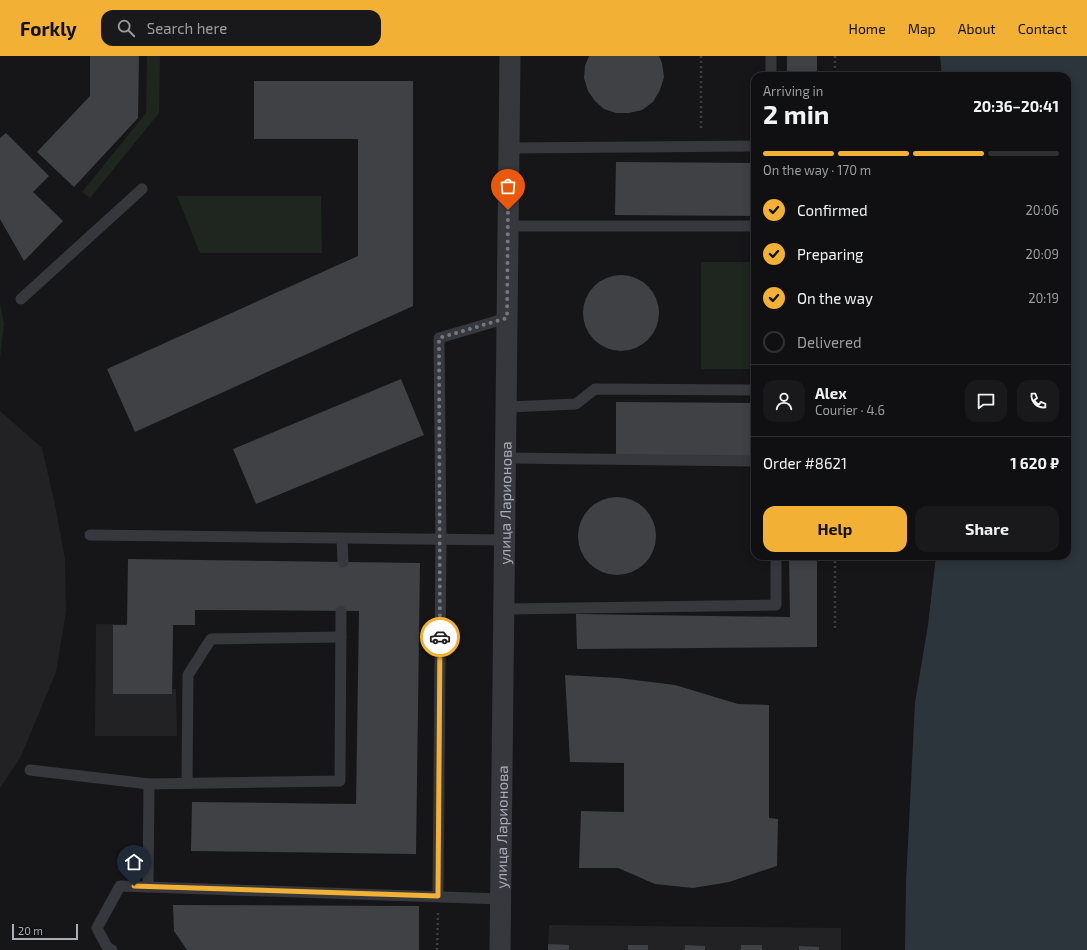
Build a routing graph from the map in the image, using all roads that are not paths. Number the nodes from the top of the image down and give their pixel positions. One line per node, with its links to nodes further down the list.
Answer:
1 (510, 56): 5 (street, улица Ларионова)
2 (771, 56): 3 (lane)
3 (771, 72)
4 (751, 146): 5 (lane)
5 (509, 148): 7 (street, улица Ларионова)
6 (142, 189): 9 (lane)
7 (508, 226): 8 (lane); 10 (street, улица Ларионова)
8 (751, 226)
9 (21, 299)
10 (507, 318): 12 (street, улица Ларионова); 17 (lane)
11 (751, 390): 12 (lane)
12 (506, 407): 13 (street, улица Ларионова)
13 (506, 458): 14 (lane); 18 (street, улица Ларионова)
14 (751, 460)
15 (90, 535): 16 (lane)
16 (342, 539): 17 (lane); 20 (lane)
17 (441, 540): 18 (lane); 28 (lane)
18 (505, 540): 21 (street, улица Ларионова)
19 (776, 560): 21 (lane)
20 (342, 562)
21 (504, 609): 29 (street, улица Ларионова)
22 (342, 611): 23 (lane)
23 (341, 637): 25 (lane); 25 (lane)
24 (30, 770): 26 (lane)
25 (187, 783): 26 (lane)
26 (149, 784): 27 (lane)
27 (148, 887): 28 (lane); 30 (lane)
28 (438, 896): 29 (lane)
29 (501, 899): 31 (street, улица Ларионова)
30 (112, 950)
31 (500, 950)

